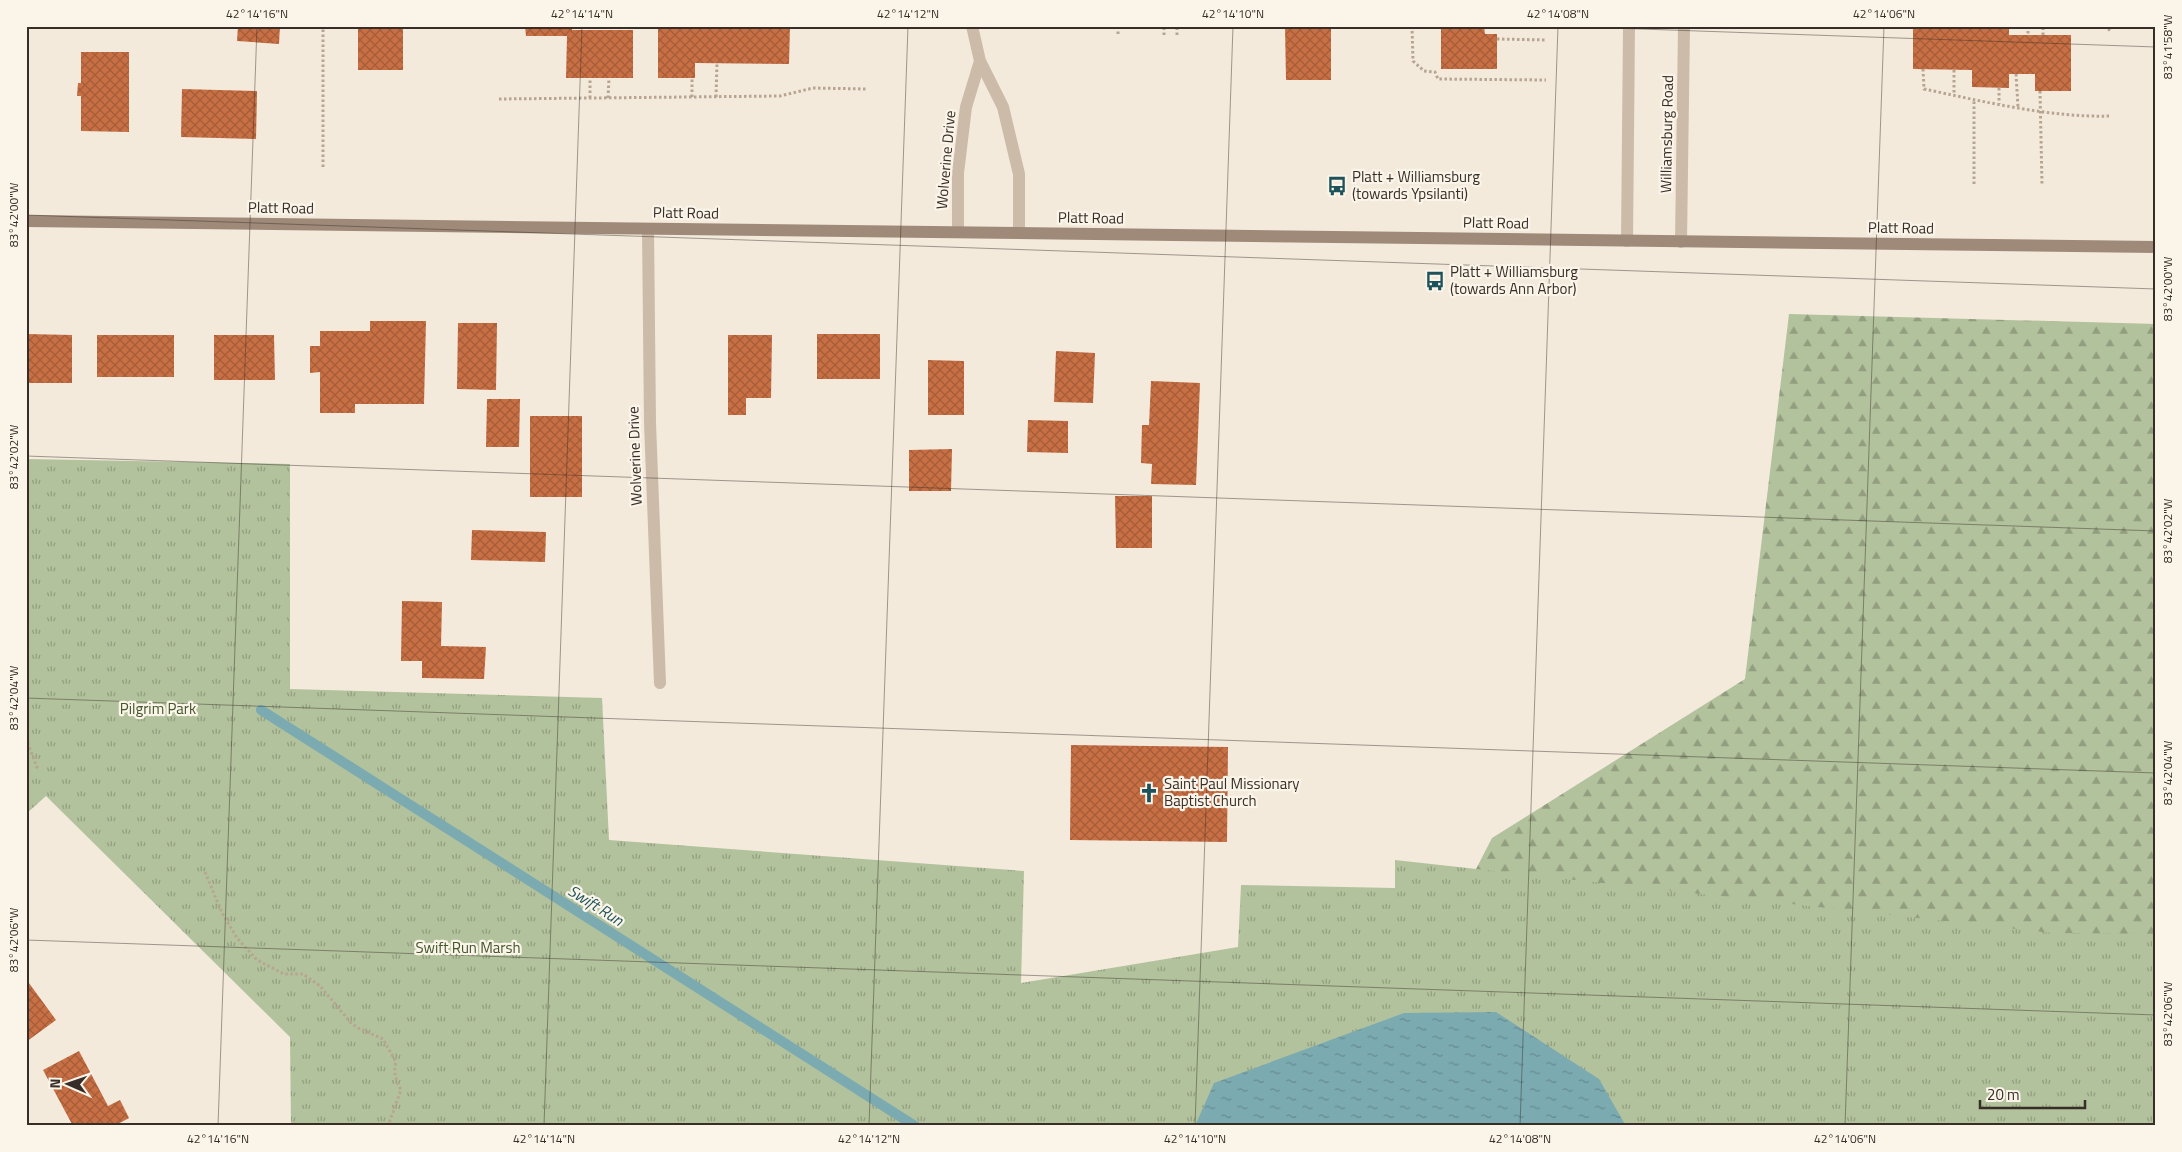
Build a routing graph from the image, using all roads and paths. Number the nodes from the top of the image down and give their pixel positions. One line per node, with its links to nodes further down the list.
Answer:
1 (323, 26): 47 (path)
2 (972, 26): 24 (street, Wolverine Drive)
3 (1118, 26): 17 (path)
4 (1164, 26): 18 (path)
5 (1177, 26): 19 (path)
6 (1412, 26): 32 (path)
7 (1629, 26): 54 (street)
8 (1684, 26): 55 (street, Williamsburg Road)
9 (2028, 26): 20 (path)
10 (2043, 26): 21 (path)
11 (2104, 26): 16 (path)
12 (498, 27): 13 (path)
13 (525, 27)
14 (1264, 27): 15 (path)
15 (1285, 27)
16 (2112, 31)
17 (1118, 34)
18 (1164, 35)
19 (1177, 35)
20 (2028, 35)
21 (2043, 35)
22 (1497, 39): 23 (path)
23 (1546, 40)
24 (980, 61): 52 (street, Wolverine Drive); 53 (street, Wolverine Drive)
25 (717, 63): 38 (path)
26 (1923, 69): 36 (path)
27 (1954, 70): 36 (path)
28 (2016, 74): 44 (path)
29 (590, 78): 39 (path)
30 (609, 78): 40 (path)
31 (692, 78): 37 (path)
32 (1546, 80)
33 (1999, 88): 43 (path)
34 (866, 89): 38 (path)
35 (2040, 91): 45 (path)
36 (1954, 95): 42 (path)
37 (692, 97): 38 (path); 40 (path)
38 (716, 97)
39 (590, 98): 40 (path); 41 (path)
40 (608, 98)
41 (499, 99)
42 (1974, 100): 43 (path); 48 (path)
43 (1999, 104): 44 (path)
44 (2018, 107): 45 (path)
45 (2040, 110): 46 (path); 49 (path)
46 (2110, 116)
47 (322, 167)
48 (1974, 184)
49 (2042, 185)
50 (26, 221): 51 (main road, Platt Road)
51 (648, 228): 52 (main road, Platt Road); 57 (street, Wolverine Drive)
52 (958, 232): 53 (main road, Platt Road)
53 (1019, 233): 54 (main road, Platt Road)
54 (1627, 241): 55 (main road, Platt Road)
55 (1681, 242): 56 (main road, Platt Road)
56 (2156, 247)
57 (660, 682)
58 (26, 738): 59 (path)
59 (38, 770)
60 (205, 872): 61 (path)
61 (388, 1126)

